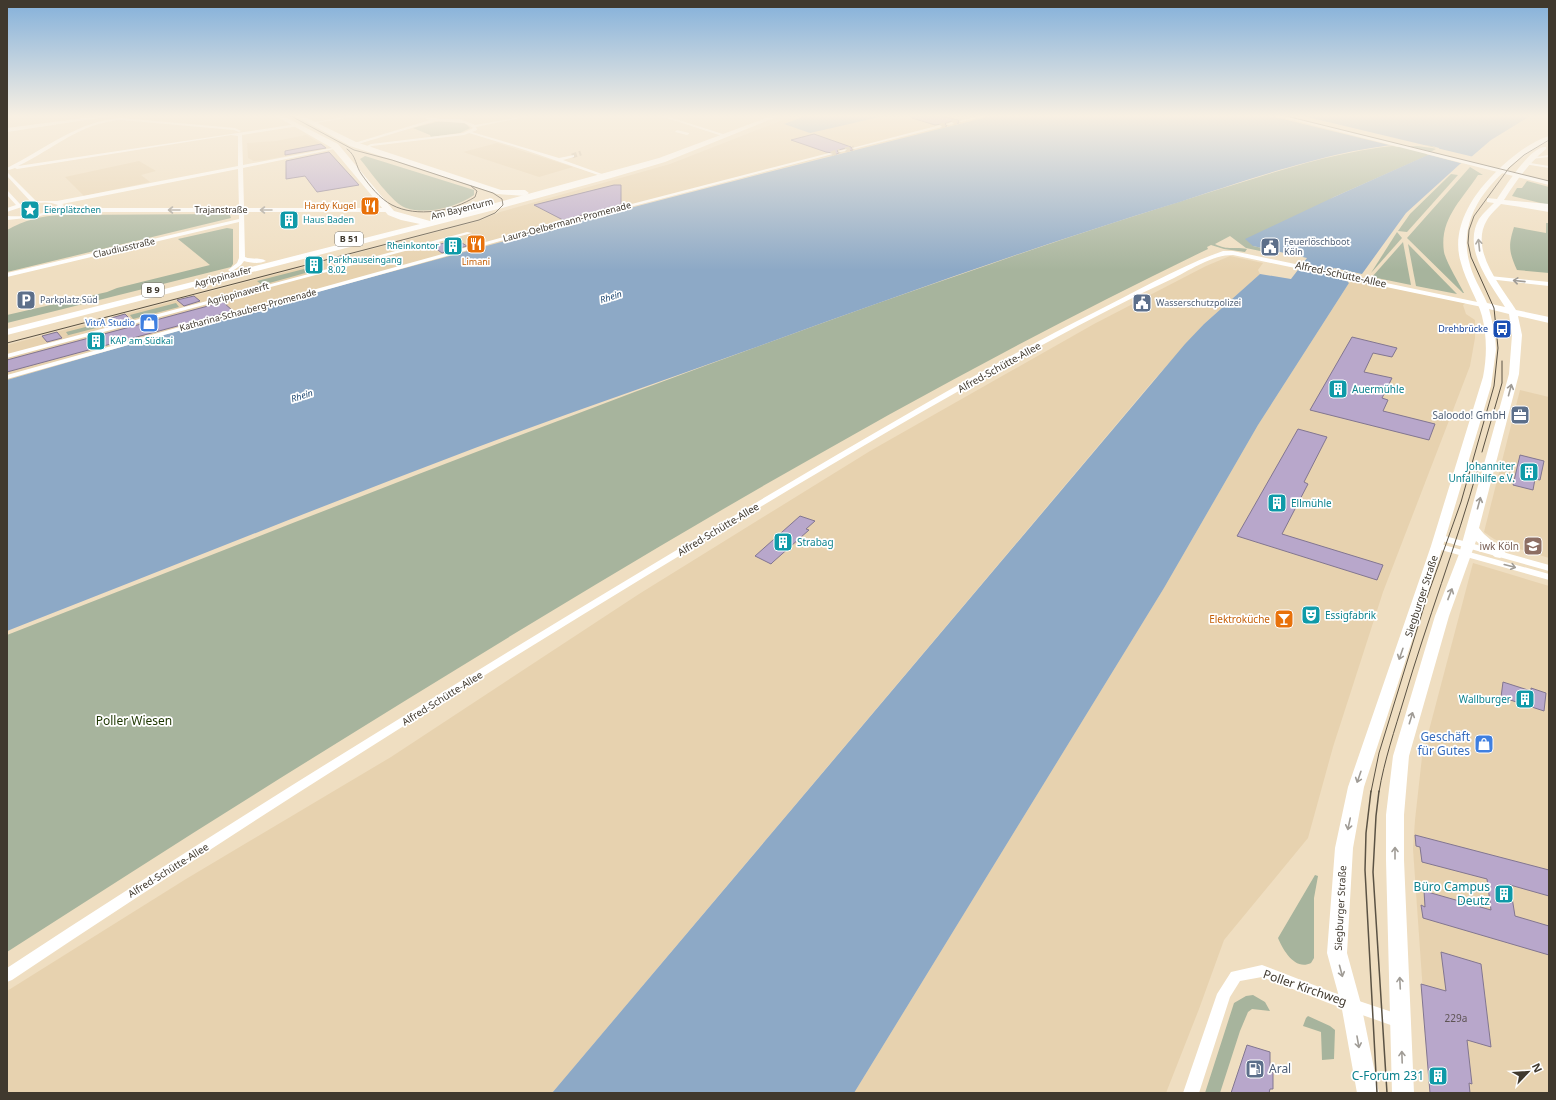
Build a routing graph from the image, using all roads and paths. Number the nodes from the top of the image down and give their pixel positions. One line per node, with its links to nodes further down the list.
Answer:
1 (30, 167): 14 (street)
2 (251, 167): 13 (street)
3 (353, 167): 33 (main road)
4 (419, 167): 22 (main road)
5 (580, 167): 15 (street)
6 (624, 167): 15 (main road, B 51)
7 (638, 167): 17 (main road, Am Bayenturm / B 51)
8 (777, 167): 42 (street, Laura-Oelbermann-Promenade)
9 (1489, 167): 18 (main road)
10 (1502, 167): 16 (main road)
11 (1504, 167): 20 (main road, Siegburger Straße)
12 (1524, 167): 24 (main road)
13 (243, 169): 25 (street); 34 (street)
14 (9, 171): 23 (street)
15 (600, 174): 17 (main road, Am Bayenturm / B 51)
16 (1549, 179)
17 (581, 181): 21 (main road, Am Bayenturm / B 51)
18 (1549, 182)
19 (7, 192): 27 (street)
20 (1480, 194): 24 (main road); 51 (main road, Siegburger Straße)
21 (529, 195): 22 (main road, Am Bayenturm / B 51); 32 (main road, Am Bayenturm / B 51)
22 (499, 196): 32 (main road); 38 (main road, Am Bayenturm / B 51)
23 (35, 203): 25 (street); 27 (street)
24 (1501, 203): 26 (main road); 48 (main road, one-way to 24)
25 (59, 204): 30 (street)
26 (1521, 205): 28 (main road); 31 (street)
27 (19, 206): 29 (street)
28 (1549, 206)
29 (7, 210)
30 (53, 210): 34 (street, Trajanstraße, one-way to 30); 36 (street)
31 (1549, 210)
32 (474, 212): 37 (main road, Am Bayenturm)
33 (392, 213): 34 (street, Trajanstraße); 38 (main road); 40 (main road)
34 (241, 216): 44 (street); 47 (street, Claudiusstraße)
35 (7, 218): 36 (street)
36 (17, 218): 39 (street)
37 (440, 220): 38 (main road); 49 (main road, Agrippinaufer / B 9)
38 (418, 221): 40 (main road, Agrippinaufer / B 51)
39 (7, 224)
40 (398, 226): 43 (main road, Agrippinaufer / B 51)
41 (469, 232): 57 (street, Agrippinawerft)
42 (489, 244): 58 (street, Katharina-Schauberg-Promenade)
43 (299, 252): 45 (main road, Agrippinaufer / B 9)
44 (242, 258): 45 (street); 46 (street)
45 (263, 261): 46 (main road, Agrippinaufer / B 9)
46 (231, 270): 49 (main road, Agrippinaufer / B 9)
47 (7, 275)
48 (1490, 278): 50 (street, one-way to 48); 52 (main road)
49 (197, 281): 55 (main road, Agrippinaufer / B 9); 56 (main road, Agrippinaufer / B 9)
50 (1549, 284)
51 (1482, 305): 52 (main road); 60 (main road, Siegburger Straße); 65 (street, Alfred-Schütte-Allee)
52 (1514, 312): 53 (main road); 54 (main road)
53 (1548, 318): 54 (main road)
54 (1515, 325): 59 (main road, one-way to 54)
55 (7, 327)
56 (7, 332)
57 (7, 356)
58 (7, 377)
59 (1473, 528): 61 (main road); 62 (main road)
60 (1438, 542): 61 (street); 66 (main road, Siegburger Straße, one-way to 66)
61 (1467, 550): 62 (street); 64 (street, one-way to 64); 67 (main road, one-way to 61)
62 (1500, 554): 63 (street)
63 (1549, 568)
64 (1549, 576)
65 (7, 976)
66 (1351, 1004): 67 (street, Poller Kirchweg); 68 (street, Poller Kirchweg); 69 (main road, Siegburger Straße, one-way to 69)
67 (1402, 1022): 70 (main road, one-way to 67)
68 (1191, 1093)
69 (1368, 1093)
70 (1403, 1093)

